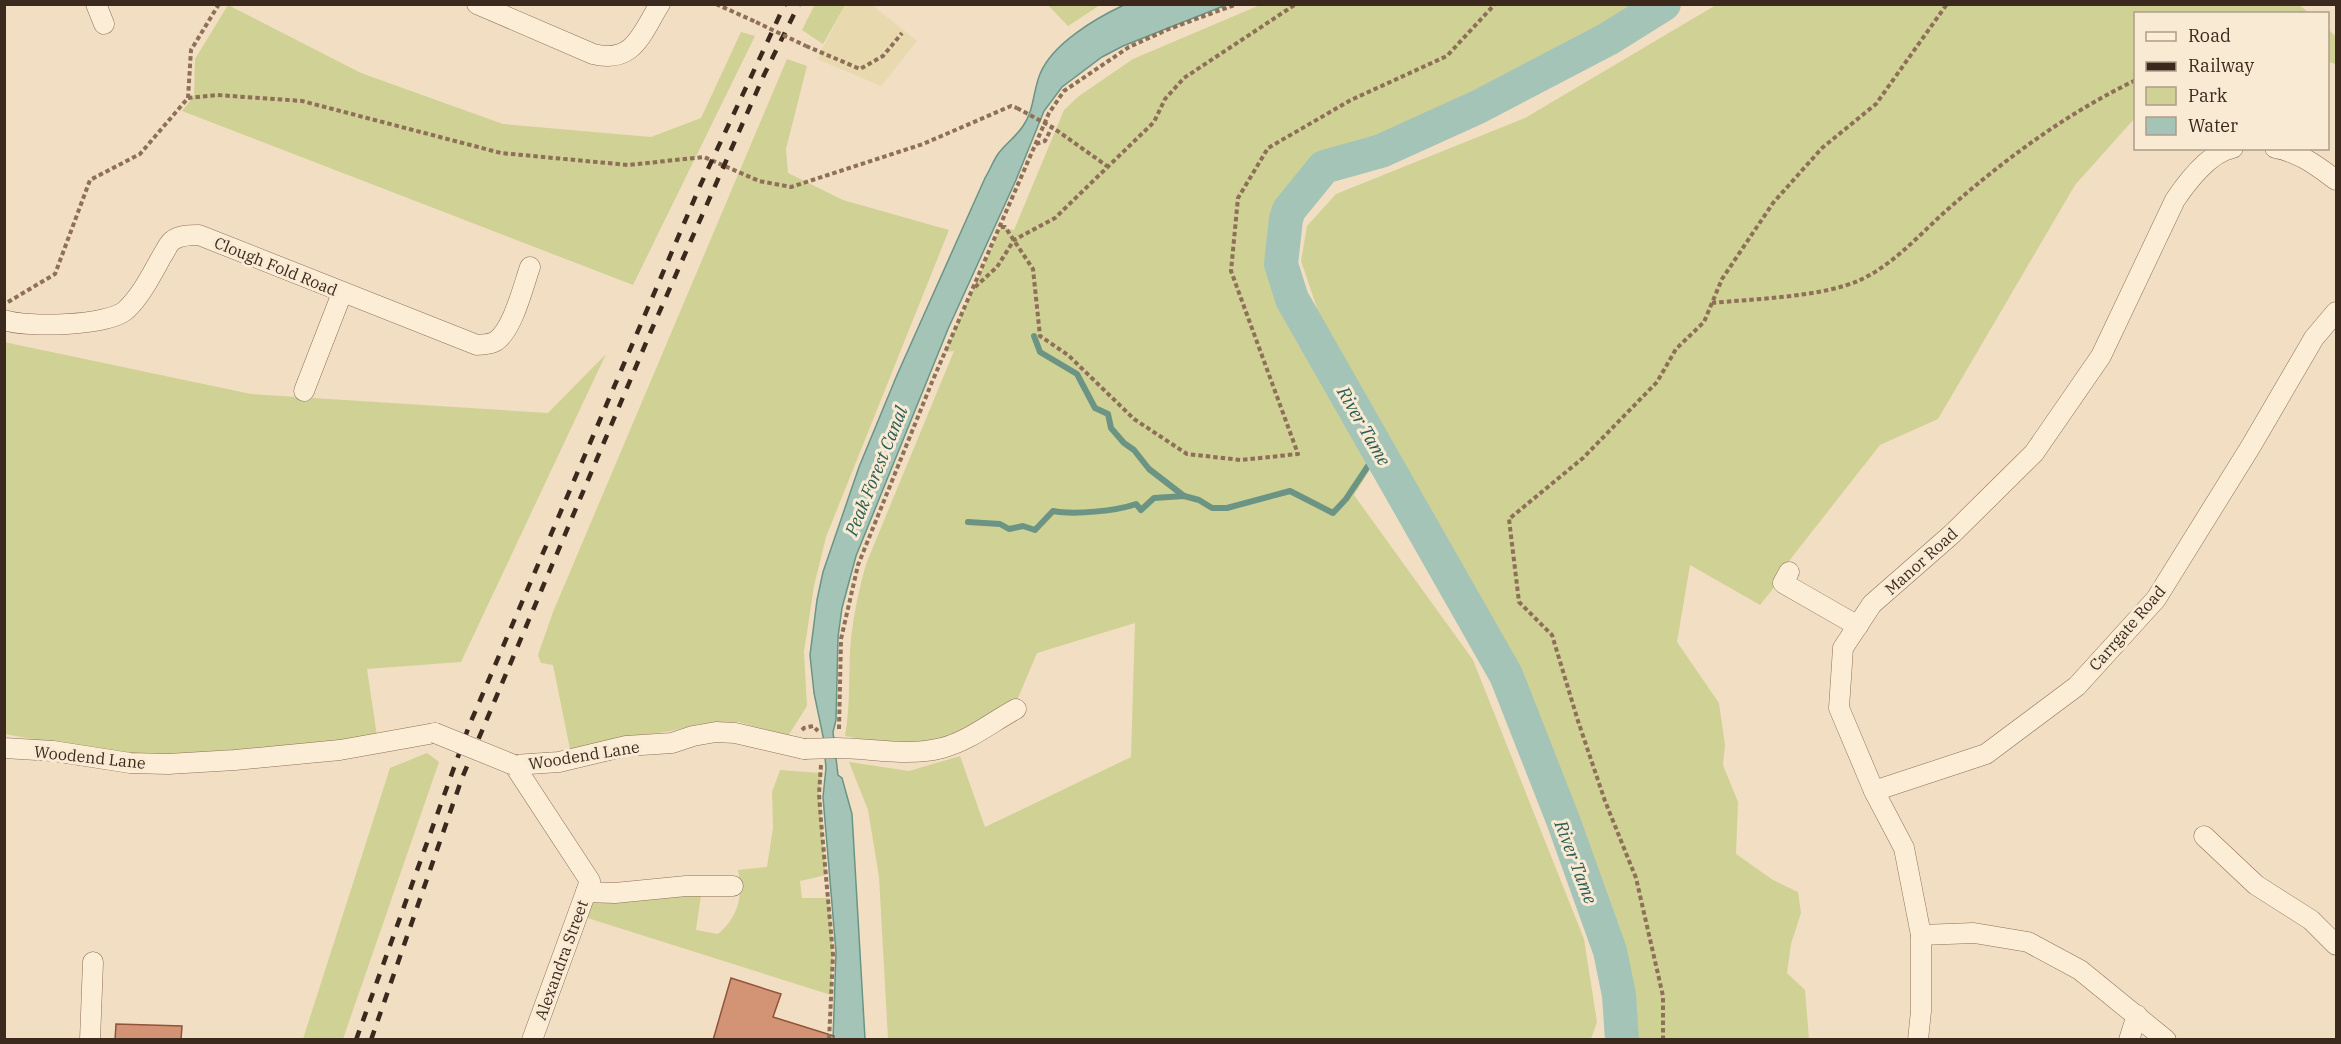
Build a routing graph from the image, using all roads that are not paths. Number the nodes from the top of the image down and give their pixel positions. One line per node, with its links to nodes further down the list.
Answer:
1 (96, 4): 4 (street)
2 (477, 4): 3 (street)
3 (660, 4)
4 (104, 24)
5 (2228, 150): 14 (street, Manor Road)
6 (2284, 150): 7 (street)
7 (2337, 180)
8 (530, 267): 9 (street, Clough Fold Road)
9 (342, 293): 11 (street, Clough Fold Road); 12 (street)
10 (2337, 312): 18 (street, Carrgate Road)
11 (4, 320)
12 (304, 391)
13 (1789, 572): 14 (street)
14 (1858, 626): 18 (street, Manor Road)
15 (1016, 709): 17 (street, Woodend Lane, bridge)
16 (4, 748): 17 (street, Woodend Lane, bridge)
17 (514, 765): 21 (street)
18 (1874, 791): 22 (street, Manor Road)
19 (2204, 836): 23 (street)
20 (732, 886): 21 (street)
21 (588, 887): 27 (street, Alexandra Street)
22 (1921, 935): 25 (street); 28 (street, Manor Road)
23 (2337, 945)
24 (93, 962): 26 (street)
25 (2137, 1015): 29 (street); 30 (street)
26 (90, 1040)
27 (532, 1040)
28 (1918, 1040)
29 (2129, 1040)
30 (2166, 1040)

